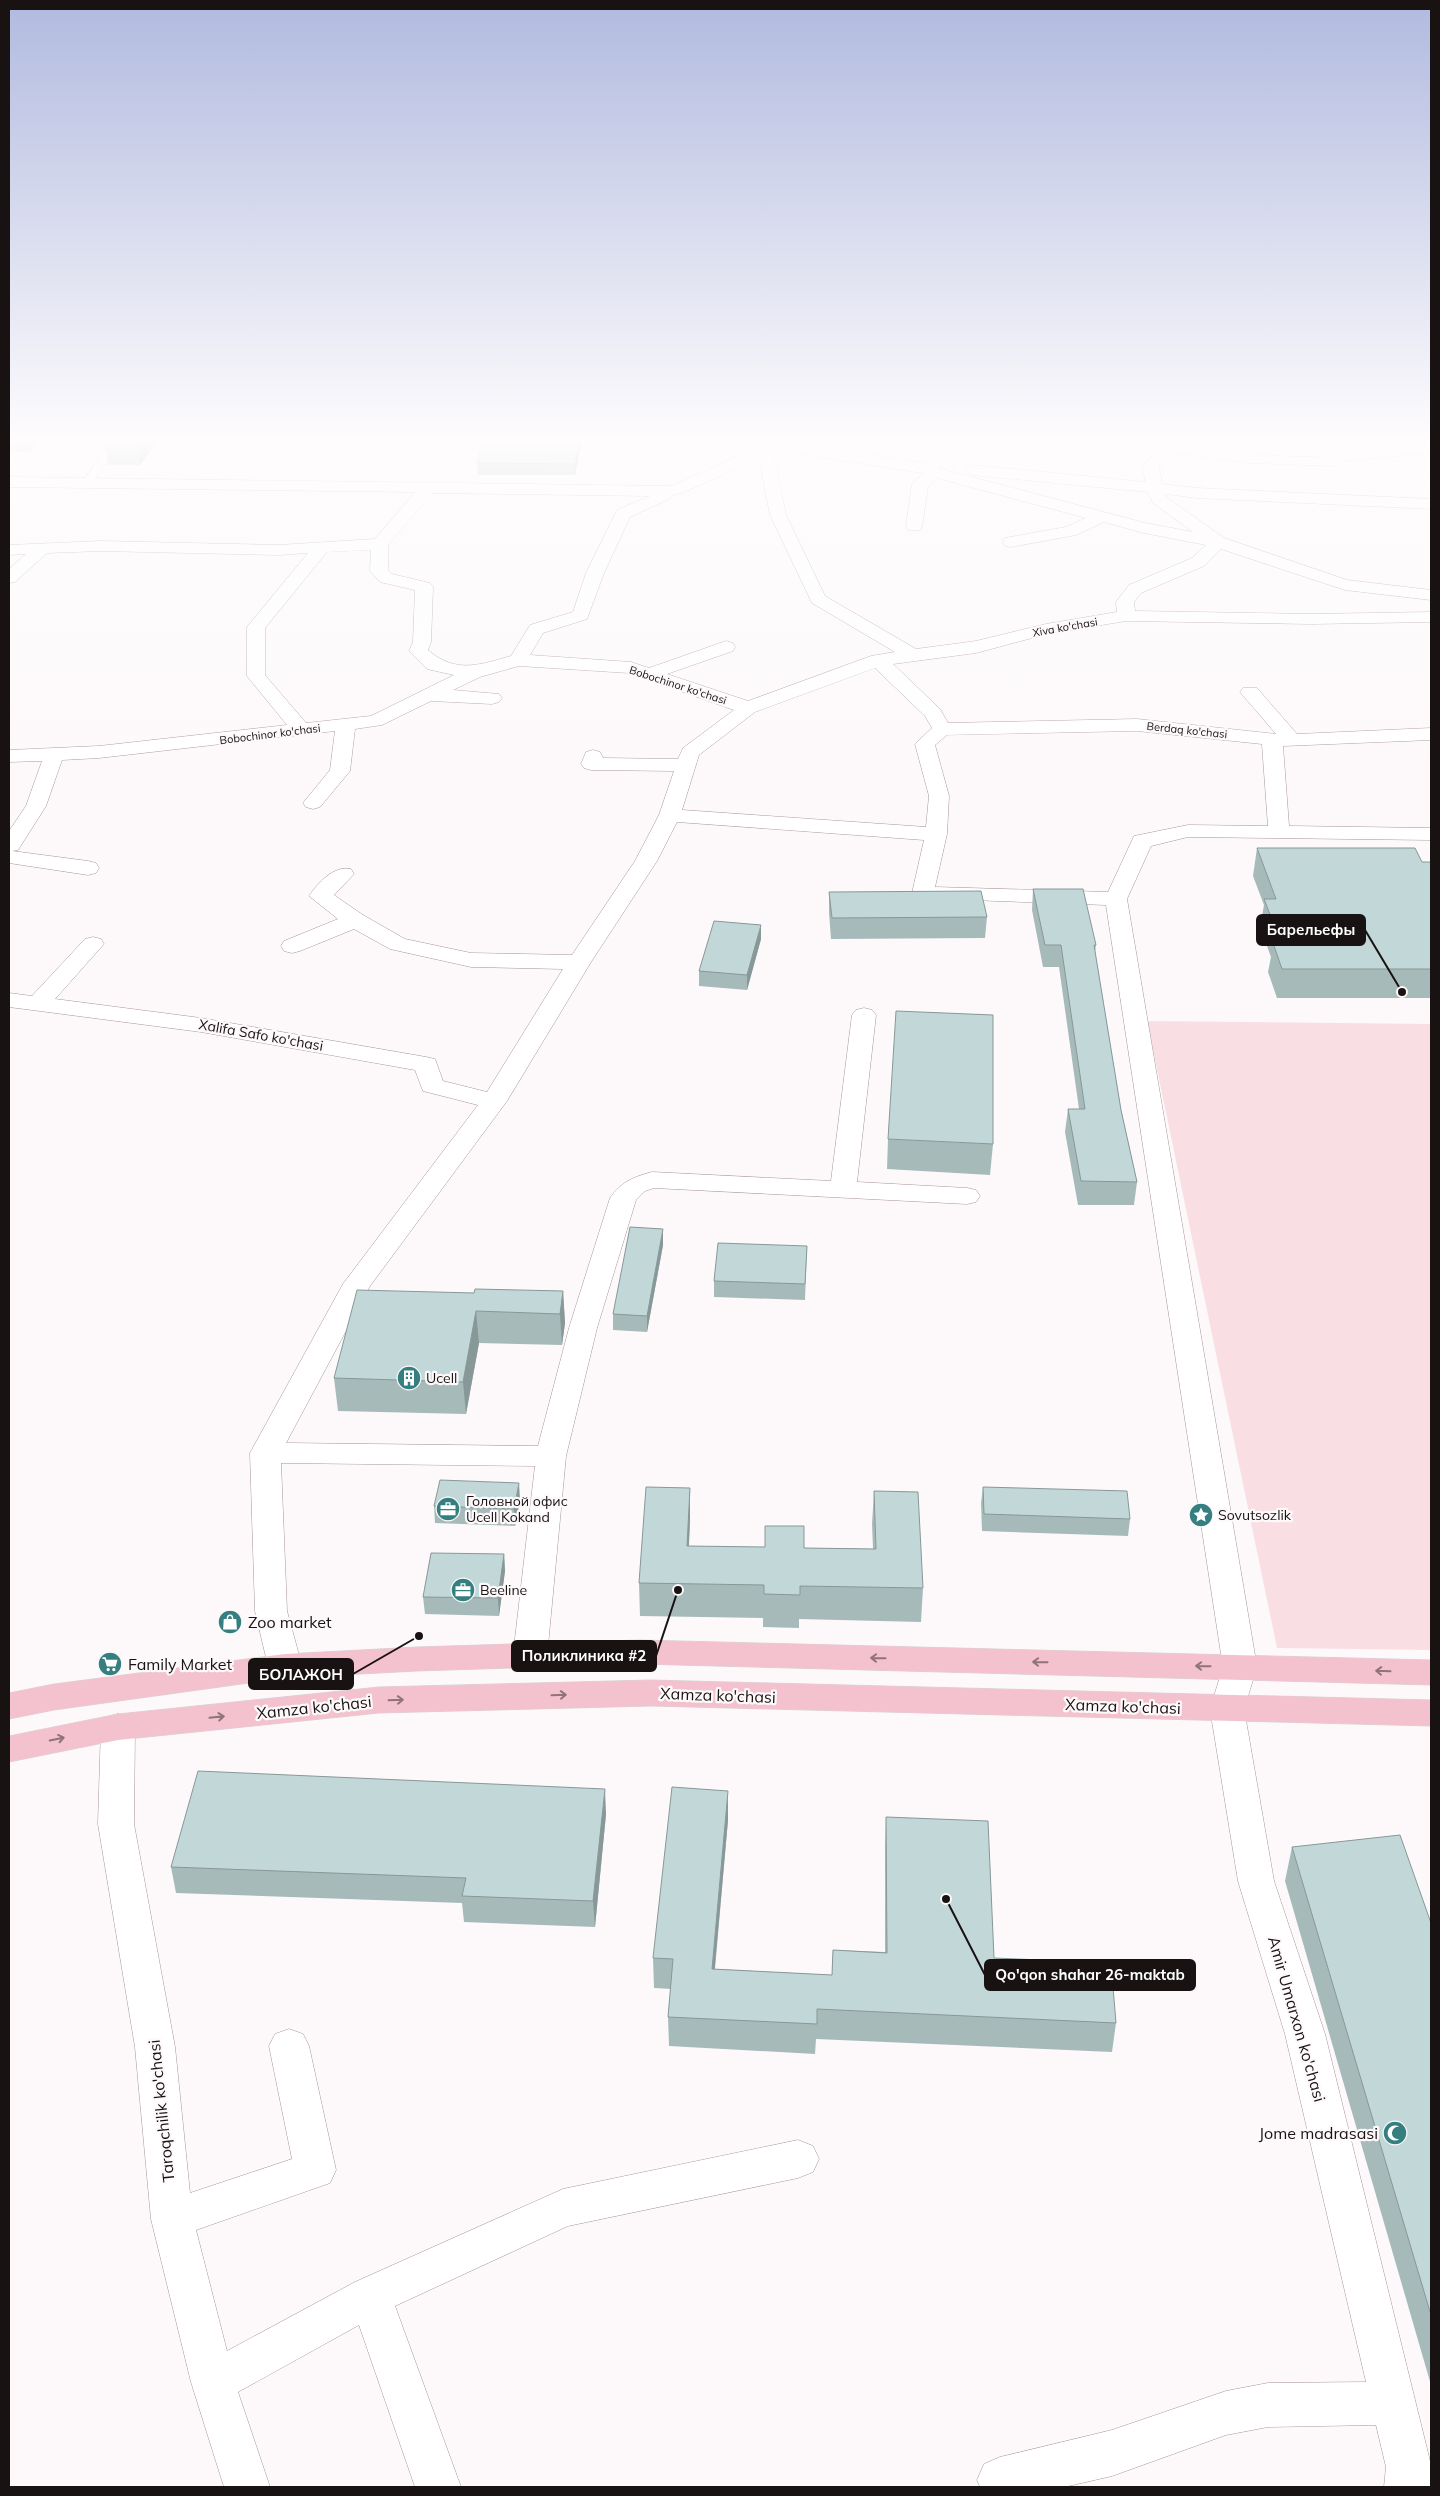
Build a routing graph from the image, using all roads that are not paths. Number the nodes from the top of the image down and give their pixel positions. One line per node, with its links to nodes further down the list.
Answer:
1 (37, 553): 8 (street)
2 (316, 553): 24 (street)
3 (380, 553): 16 (street)
4 (604, 553): 14 (street)
5 (796, 553): 13 (street)
6 (1207, 553): 10 (street)
7 (1252, 553): 9 (street)
8 (9, 578)
9 (1431, 595)
10 (1126, 616): 11 (street, Xiva ko'chasi); 13 (street, Xiva ko'chasi)
11 (1431, 617)
12 (726, 647): 17 (street)
13 (911, 654): 15 (street, Xiva ko'chasi)
14 (518, 660): 16 (street, Bobochinor ko'chasi); 17 (street, Bobochinor ko'chasi)
15 (878, 660): 21 (street, Xiva ko'chasi); 23 (street)
16 (472, 673): 19 (street, Bobochinor ko'chasi)
17 (650, 674): 21 (street, Bobochinor ko'chasi)
18 (1250, 692): 26 (street)
19 (428, 695): 20 (street); 22 (street, Bobochinor ko'chasi)
20 (492, 698)
21 (748, 708): 30 (street, Xiva ko'chasi)
22 (346, 725): 24 (street, Bobochinor ko'chasi); 31 (street)
23 (942, 729): 26 (street, Berdaq ko'chasi); 34 (street)
24 (302, 730): 27 (street, Bobochinor ko'chasi)
25 (1431, 734): 26 (street, Berdaq ko'chasi)
26 (1281, 739): 33 (street)
27 (54, 754): 28 (street, Bobochinor ko'chasi); 36 (street)
28 (9, 756)
29 (593, 756): 30 (street)
30 (686, 764): 32 (street, Xiva ko'chasi)
31 (313, 803)
32 (670, 815): 34 (street); 43 (street, Xiva ko'chasi)
33 (1279, 831): 35 (street); 39 (street)
34 (936, 834): 39 (street)
35 (1431, 834)
36 (9, 849): 37 (street)
37 (88, 868)
38 (343, 874): 40 (street)
39 (1116, 899): 54 (street)
40 (355, 920): 42 (street); 43 (street)
41 (93, 944): 45 (street)
42 (292, 946)
43 (579, 962): 47 (street, Xiva ko'chasi)
44 (9, 1000): 45 (street, Xalifa Safo ko'chasi)
45 (37, 1004): 47 (street, Xalifa Safo ko'chasi)
46 (864, 1015): 48 (street)
47 (494, 1101): 50 (street, Xiva ko'chasi)
48 (842, 1189): 49 (street); 51 (street)
49 (967, 1196)
50 (265, 1453): 51 (street); 53 (street)
51 (551, 1456): 52 (street)
52 (530, 1656): 53 (main road); 54 (main road, one-way to 52)
53 (285, 1666): 56 (main road)
54 (1240, 1667): 55 (main road, one-way to 54); 57 (street, Amir Umarxon ko'chasi)
55 (1431, 1673)
56 (9, 1706)
57 (1227, 1708): 58 (main road, Xamza ko'chasi); 59 (main road, Xamza ko'chasi, one-way to 57); 66 (street, Amir Umarxon ko'chasi)
58 (1431, 1713)
59 (118, 1727): 60 (main road, Xamza ko'chasi, one-way to 59); 63 (street, Taroqchilik ko'chasi)
60 (9, 1749)
61 (288, 2046): 63 (street)
62 (798, 2159): 64 (street)
63 (172, 2219): 65 (street, Taroqchilik ko'chasi)
64 (370, 2296): 65 (street); 69 (street)
65 (213, 2382): 68 (street, Taroqchilik ko'chasi)
66 (1394, 2403): 67 (street); 70 (street, Amir Umarxon ko'chasi)
67 (1000, 2480)
68 (247, 2487)
69 (438, 2487)
70 (1407, 2487)

